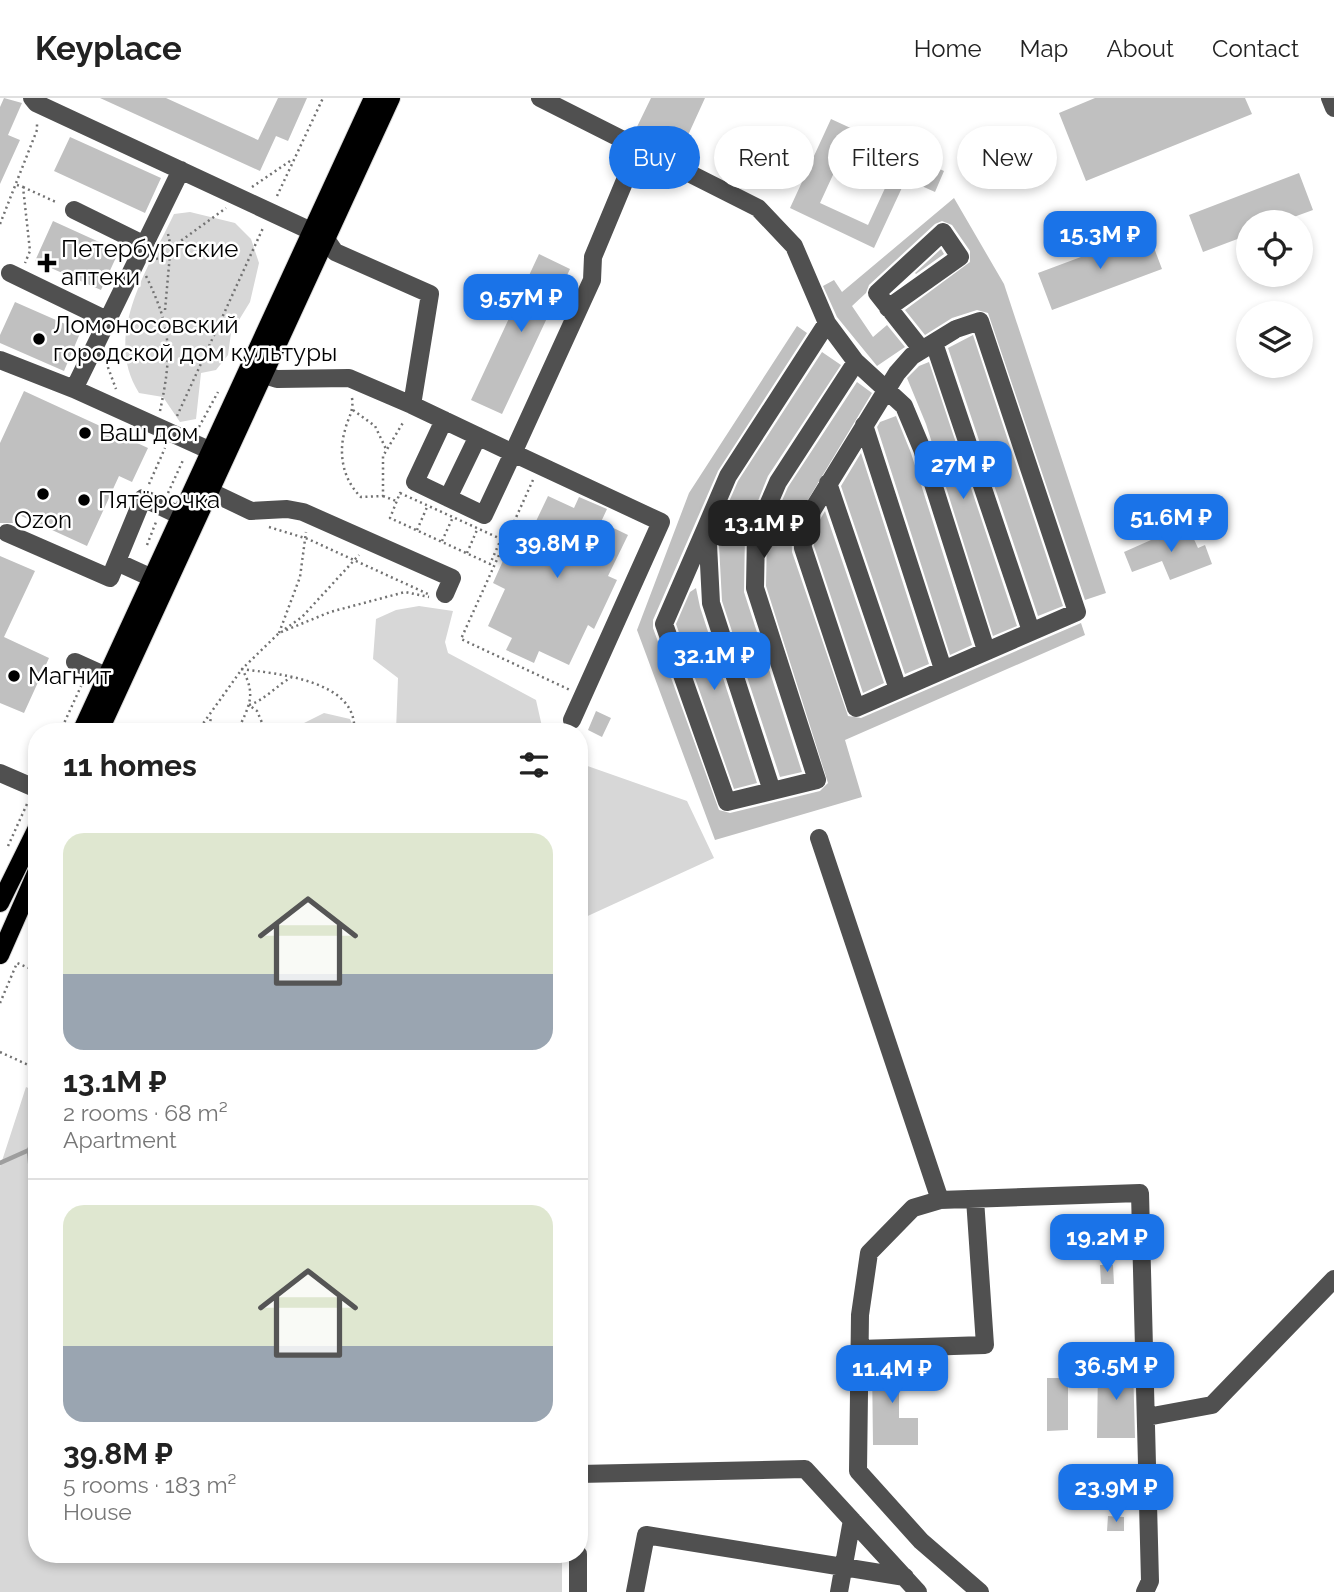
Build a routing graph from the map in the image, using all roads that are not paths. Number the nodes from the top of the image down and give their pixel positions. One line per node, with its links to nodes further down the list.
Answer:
1 (373, 98): 12 (main road)
2 (391, 98): 12 (main road)
3 (540, 98): 7 (street)
4 (1330, 98): 6 (street)
5 (35, 100): 8 (street)
6 (1334, 108)
7 (609, 134)
8 (181, 170): 12 (street); 13 (street)
9 (700, 179): 17 (street)
10 (621, 189): 29 (street)
11 (74, 210): 13 (street)
12 (319, 235): 21 (main road); 24 (street)
13 (140, 256): 16 (street)
14 (15, 274): 16 (street)
15 (888, 308): 15 (street); 18 (street)
16 (107, 320): 22 (street)
17 (827, 323): 20 (street); 34 (street)
18 (928, 346): 23 (street); 39 (street); 39 (street)
19 (0, 360): 22 (street)
20 (856, 362): 23 (street); 49 (street)
21 (256, 372): 24 (street); 28 (main road); 31 (main road)
22 (74, 389): 28 (street)
23 (888, 390): 26 (street); 40 (street)
24 (416, 407): 25 (street)
25 (444, 421): 27 (street); 32 (street)
26 (864, 425): 30 (street); 41 (street)
27 (478, 436): 29 (street); 32 (street)
28 (211, 451): 33 (main road)
29 (513, 453): 32 (street); 44 (street)
30 (828, 483): 43 (street); 43 (street)
31 (211, 492): 37 (main road); 38 (street)
32 (448, 498)
33 (181, 516): 36 (street); 37 (main road)
34 (708, 525): 49 (street); 49 (street)
35 (7, 533): 36 (street)
36 (117, 562): 37 (street)
37 (160, 582): 42 (main road)
38 (439, 597)
39 (1031, 631): 40 (street)
40 (986, 650): 41 (street)
41 (943, 669): 43 (street)
42 (98, 672): 45 (main road); 46 (main road)
43 (898, 689)
44 (572, 720)
45 (84, 723)
46 (99, 723)
47 (0, 773): 48 (street)
48 (28, 785)
49 (772, 790)
50 (819, 838): 56 (street)
51 (28, 846): 53 (main road)
52 (28, 891): 54 (main road)
53 (0, 903)
54 (0, 955)
55 (975, 1199): 56 (street); 58 (street); 59 (street)
56 (940, 1200): 58 (street)
57 (1334, 1279): 59 (street)
58 (859, 1349): 69 (street)
59 (1147, 1417): 70 (street)
60 (588, 1474): 61 (street)
61 (852, 1520): 63 (street); 64 (street)
62 (578, 1563): 65 (street)
63 (843, 1568): 64 (street); 66 (street); 67 (street)
64 (905, 1577): 68 (street)
65 (578, 1592)
66 (635, 1592)
67 (839, 1592)
68 (918, 1592)
69 (980, 1592)
70 (1145, 1592)

